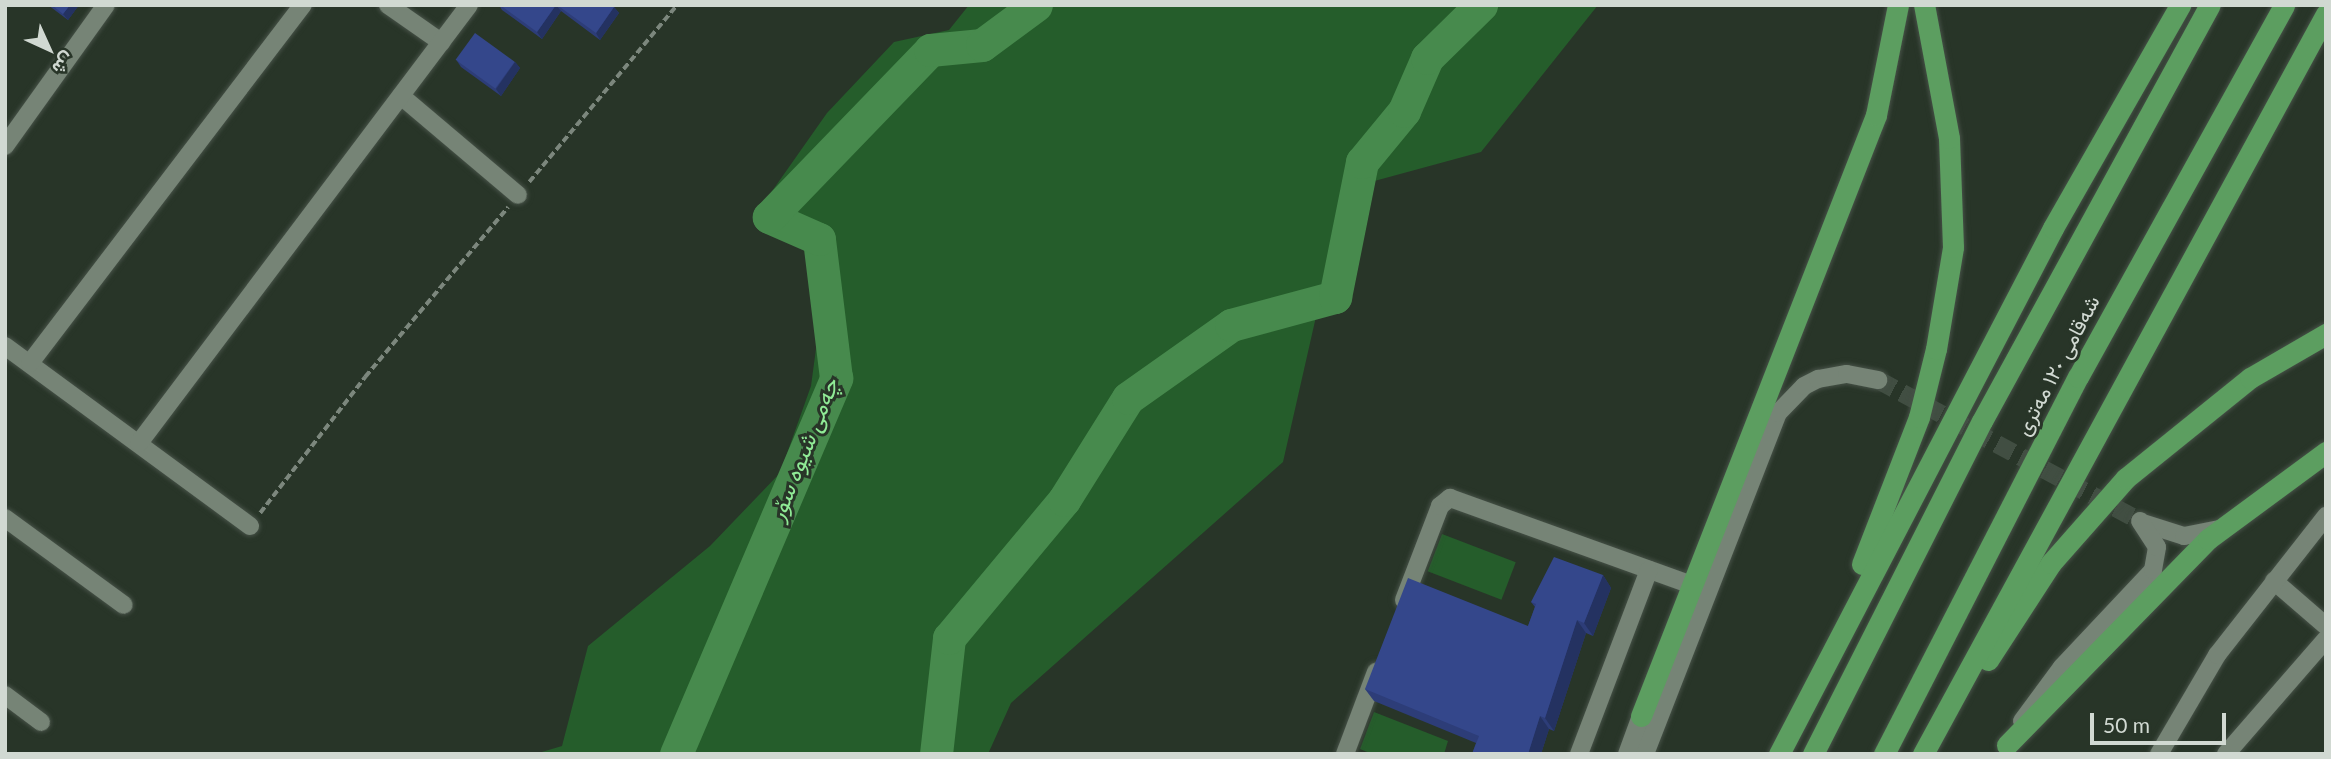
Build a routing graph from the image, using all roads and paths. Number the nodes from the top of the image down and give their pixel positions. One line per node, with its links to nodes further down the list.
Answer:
1 (106, 5): 14 (street)
2 (303, 5): 18 (street)
3 (388, 5): 12 (street)
4 (469, 5): 12 (street)
5 (677, 5): 15 (path)
6 (1898, 5): 28 (highway)
7 (1924, 5): 42 (highway)
8 (2180, 5): 43 (highway)
9 (2210, 5): 44 (highway, شەقامی ١٢٠ مەتری)
10 (2284, 5): 45 (highway, شەقامی ١٢٠ مەتری)
11 (2326, 14): 46 (highway)
12 (442, 42): 13 (street)
13 (401, 96): 15 (street); 20 (street)
14 (5, 146)
15 (518, 195): 24 (path)
16 (2326, 334): 47 (highway)
17 (5, 346): 18 (street)
18 (30, 363): 20 (street)
19 (1878, 380): 41 (street)
20 (139, 443): 24 (street)
21 (2326, 452): 25 (highway)
22 (2326, 516): 27 (street)
23 (5, 517): 29 (street)
24 (250, 526)
25 (2221, 529): 37 (highway); 37 (street)
26 (1649, 570): 28 (street); 30 (street); 39 (street)
27 (2274, 581): 31 (street); 48 (street)
28 (1692, 585): 35 (highway)
29 (124, 605)
30 (1395, 623)
31 (2326, 626)
32 (2326, 639): 49 (street)
33 (1385, 649): 38 (street)
34 (5, 695): 36 (street)
35 (1642, 716): 40 (street)
36 (41, 722)
37 (2005, 750)
38 (1345, 754)
39 (1579, 754)
40 (1627, 754)
41 (1645, 754)
42 (1767, 754)
43 (1779, 754)
44 (1813, 754)
45 (1884, 754)
46 (1923, 754)
47 (1936, 754)
48 (2158, 754)
49 (2226, 754)

